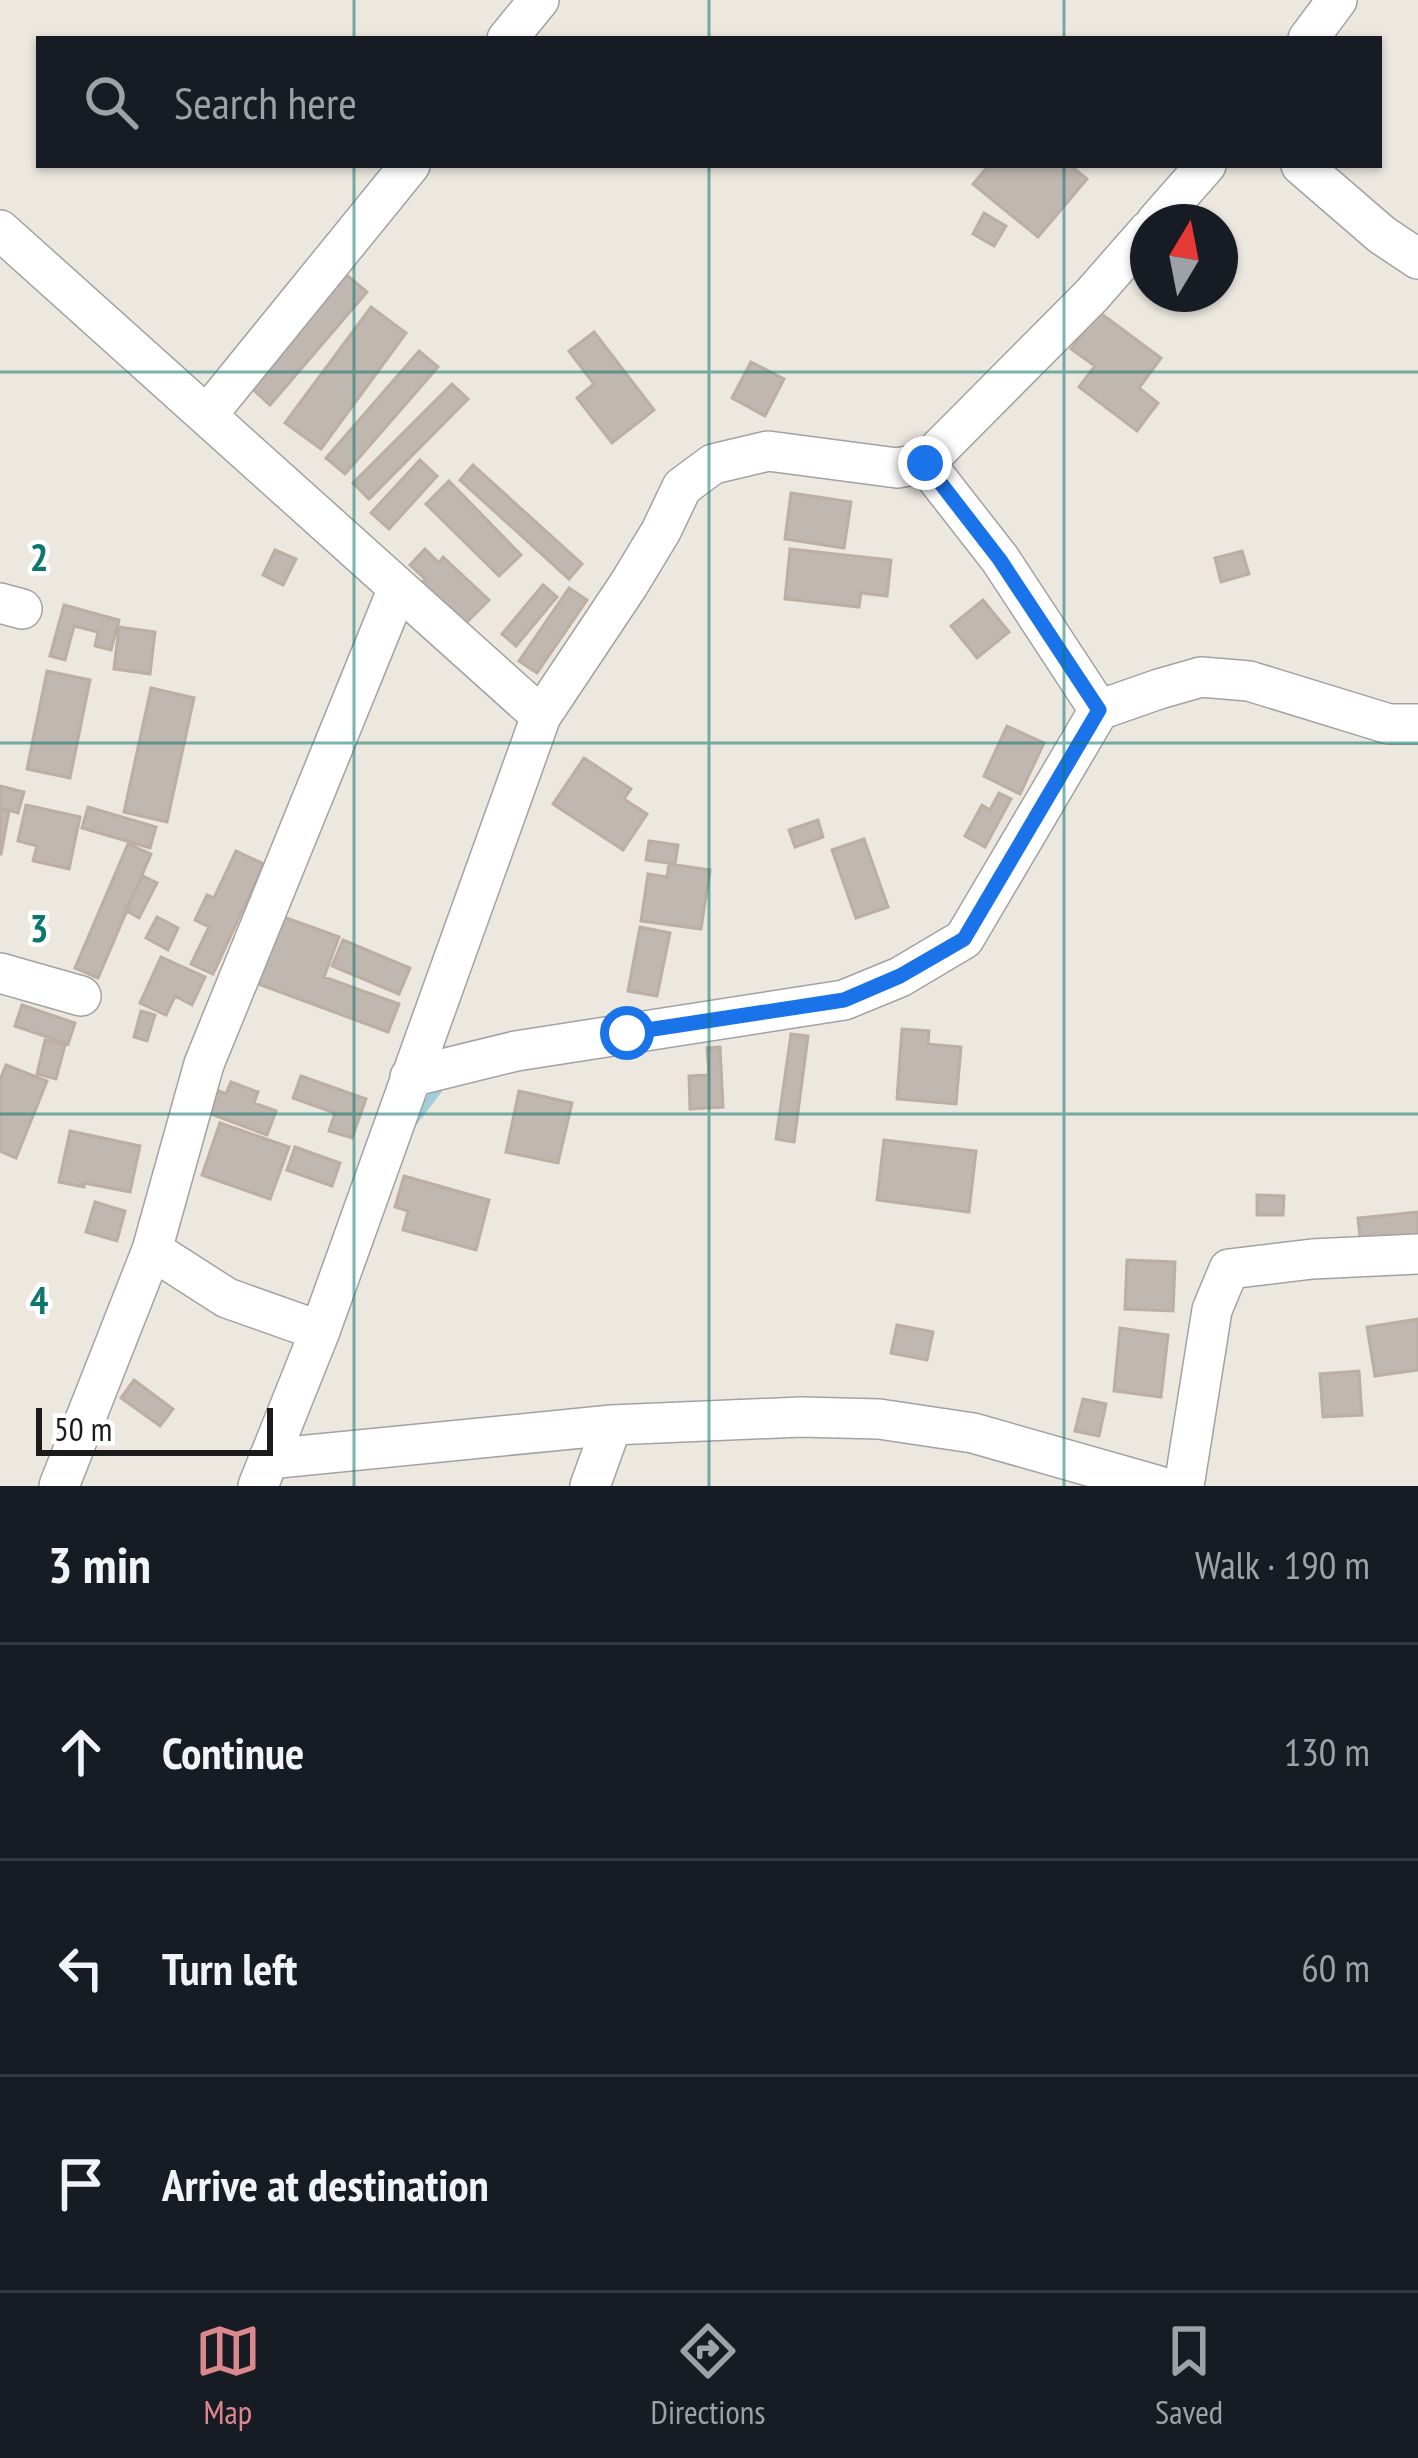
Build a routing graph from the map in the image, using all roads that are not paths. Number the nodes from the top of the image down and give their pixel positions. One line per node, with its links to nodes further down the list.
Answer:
1 (539, 0): 3 (street)
2 (1337, 0): 4 (street)
3 (509, 36)
4 (1310, 36)
5 (408, 168): 12 (street)
6 (1203, 168): 8 (street)
7 (1304, 168): 11 (street)
8 (1172, 204)
9 (0, 230): 12 (street)
10 (1130, 252): 13 (street)
11 (1418, 259)
12 (207, 415): 14 (street)
13 (925, 463): 15 (street); 16 (street)
14 (398, 587): 16 (street); 21 (street)
15 (1099, 710): 17 (street); 20 (street)
16 (541, 716): 20 (street)
17 (1418, 724)
18 (0, 973): 19 (street)
19 (81, 996)
20 (410, 1077): 23 (street)
21 (152, 1250): 23 (street); 26 (street)
22 (1418, 1255): 29 (street)
23 (320, 1331): 25 (street)
24 (612, 1425): 25 (street); 27 (street); 28 (street)
25 (263, 1472)
26 (59, 1486)
27 (590, 1486)
28 (1159, 1486)
29 (1184, 1486)

